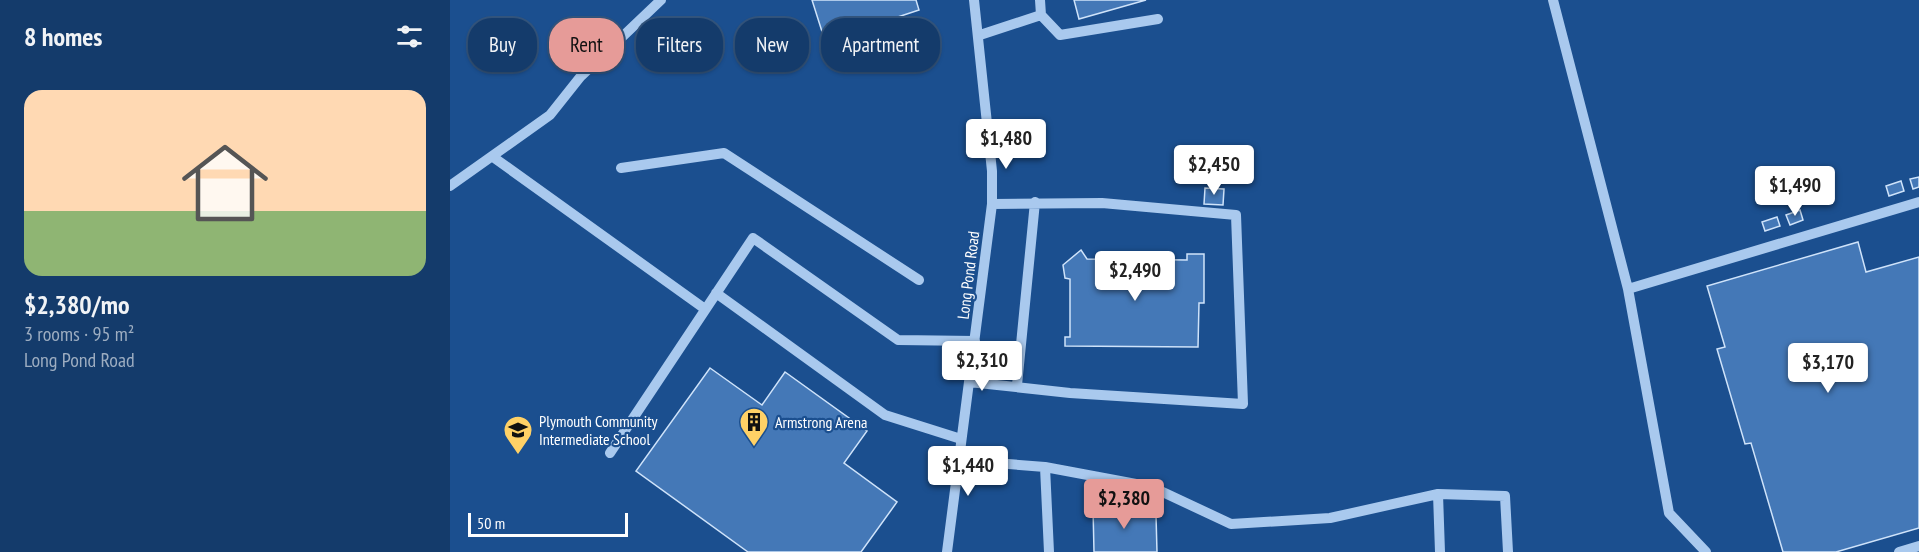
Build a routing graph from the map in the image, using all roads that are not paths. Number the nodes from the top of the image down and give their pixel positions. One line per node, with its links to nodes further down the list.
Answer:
1 (661, 0): 8 (street)
2 (974, 0): 7 (street, Long Pond Road)
3 (1040, 0): 5 (street)
4 (1553, 0): 15 (street)
5 (1041, 15): 6 (street); 7 (street)
6 (1158, 19)
7 (980, 35): 13 (street, Long Pond Road)
8 (493, 157): 10 (street); 17 (street)
9 (621, 168): 14 (street)
10 (450, 186)
11 (1035, 202): 13 (street); 20 (street); 20 (street)
12 (1919, 202): 15 (street)
13 (992, 204): 18 (street, Long Pond Road)
14 (919, 280)
15 (1628, 289): 31 (street)
16 (716, 293): 17 (street); 18 (street); 21 (street)
17 (705, 309): 22 (street)
18 (975, 341): 19 (street, Long Pond Road)
19 (969, 382): 20 (street); 21 (street, Long Pond Road)
20 (1017, 385)
21 (961, 439): 23 (street, Long Pond Road)
22 (610, 453)
23 (958, 460): 24 (street); 27 (street, Long Pond Road)
24 (1045, 468): 25 (street); 28 (street)
25 (1438, 494): 29 (street); 30 (street)
26 (1919, 546): 32 (street)
27 (947, 552)
28 (1048, 552)
29 (1440, 552)
30 (1508, 552)
31 (1706, 552)
32 (1899, 552)

